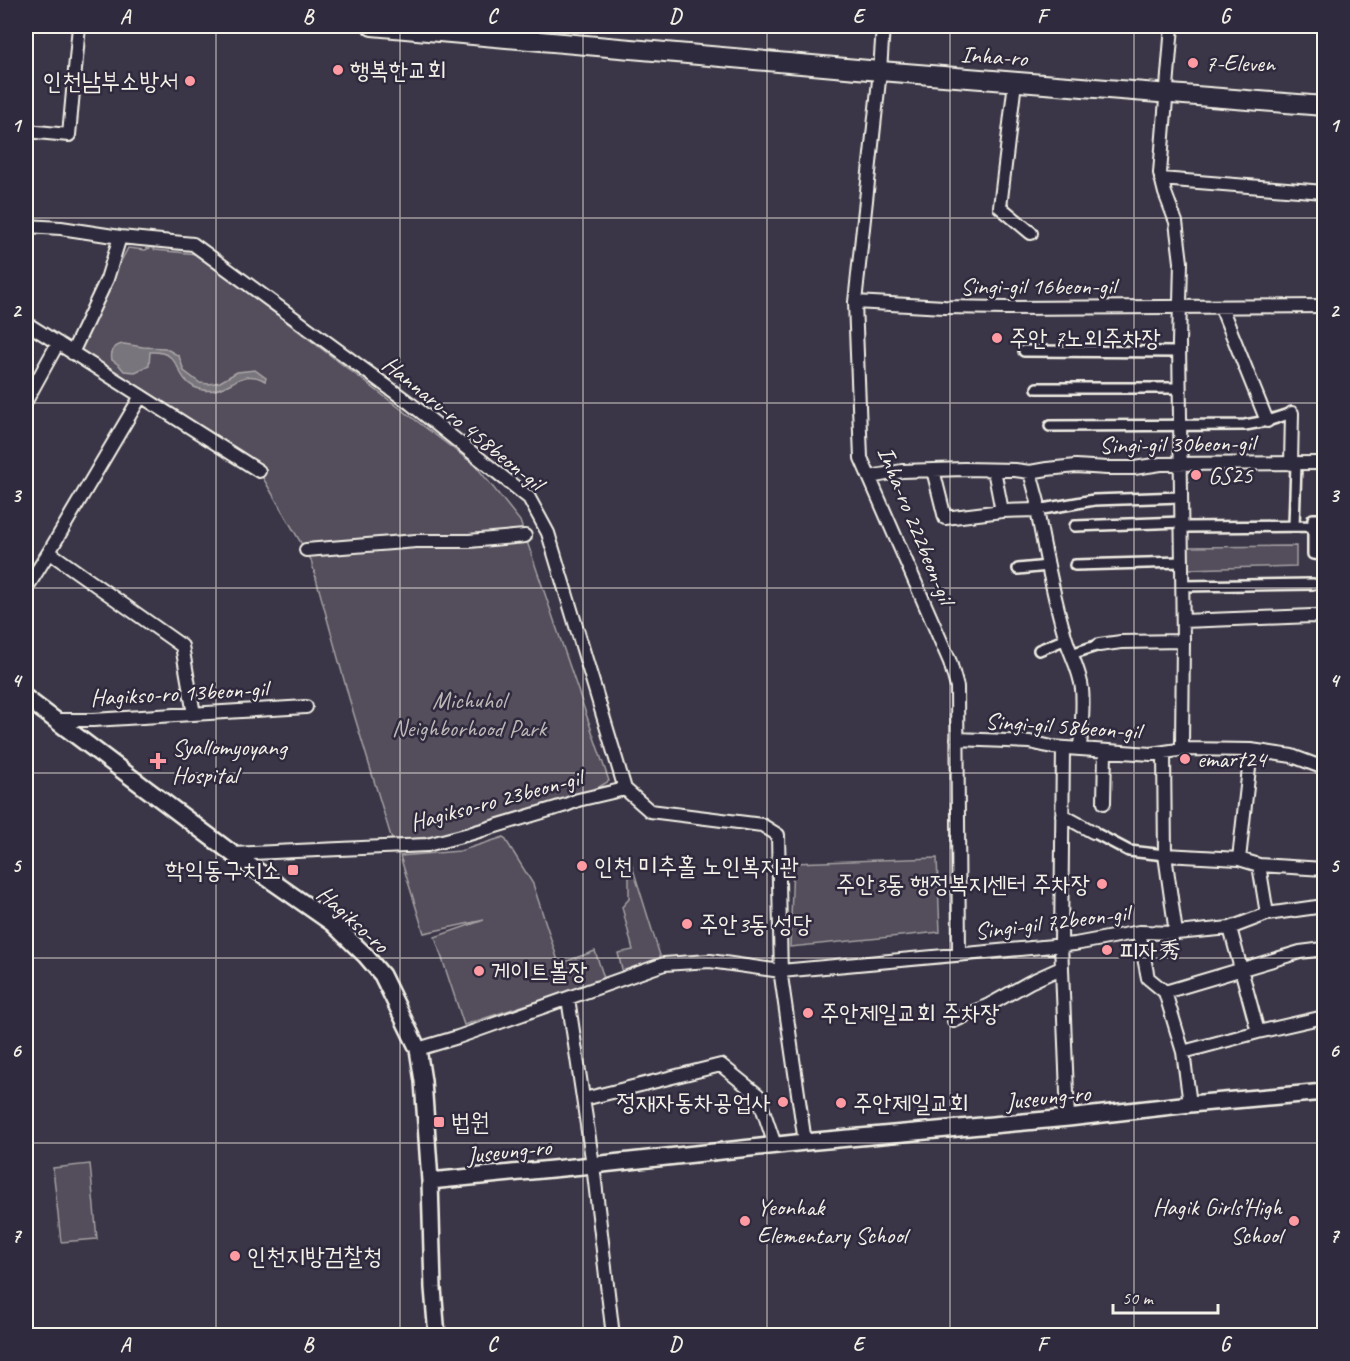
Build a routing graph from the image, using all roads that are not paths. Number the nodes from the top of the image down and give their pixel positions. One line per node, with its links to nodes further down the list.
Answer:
1 (79, 26): 9 (street)
2 (372, 26): 5 (main road, Inha-ro)
3 (883, 26): 5 (street, Inha-ro 222beon-gil)
4 (1172, 26): 7 (street)
5 (880, 71): 6 (main road, Inha-ro); 15 (street, Inha-ro 222beon-gil)
6 (1016, 82): 7 (main road, Inha-ro); 13 (street)
7 (1167, 84): 8 (main road, Inha-ro); 10 (street)
8 (1324, 106)
9 (26, 131)
10 (1161, 179): 11 (street); 17 (street)
11 (1324, 192)
12 (26, 226): 14 (street, Hannaru-ro 458beon-gil)
13 (1031, 233)
14 (120, 237): 23 (street); 78 (street, Hannaru-ro 458beon-gil)
15 (855, 302): 17 (street, Singi-gil 16beon-gil); 39 (street, Inha-ro 222beon-gil)
16 (1324, 306): 18 (street, Singi-gil 16beon-gil)
17 (1179, 307): 18 (street, Singi-gil 16beon-gil); 22 (street)
18 (1221, 307): 29 (street)
19 (26, 324): 20 (street)
20 (58, 344): 23 (street); 27 (street)
21 (1024, 351): 22 (street)
22 (1179, 352): 25 (street)
23 (72, 353): 26 (street)
24 (1037, 388): 25 (street)
25 (1180, 388): 30 (street)
26 (141, 396): 37 (street); 50 (street)
27 (26, 400)
28 (1292, 413): 29 (street); 33 (street)
29 (1267, 421): 30 (street)
30 (1180, 425): 31 (street); 34 (street)
31 (1050, 426)
32 (1324, 463): 33 (street, Singi-gil 30beon-gil)
33 (1293, 464): 34 (street, Singi-gil 30beon-gil); 46 (street)
34 (1181, 465): 38 (street, Singi-gil 30beon-gil); 40 (street)
35 (933, 470): 36 (street, Singi-gil 30beon-gil); 39 (street, Singi-gil 30beon-gil); 42 (street)
36 (994, 470): 38 (street, Singi-gil 30beon-gil); 42 (street)
37 (259, 471)
38 (1030, 472): 41 (street)
39 (870, 477): 70 (street, Inha-ro 222beon-gil)
40 (1181, 497): 41 (street); 44 (street)
41 (1037, 510): 42 (street); 54 (street)
42 (1002, 511)
43 (1324, 519): 47 (street)
44 (1182, 524): 45 (street); 46 (street); 52 (street)
45 (1075, 526)
46 (1294, 526): 47 (street)
47 (1313, 526): 51 (street)
48 (525, 536): 49 (street)
49 (306, 550)
50 (49, 552): 58 (street); 68 (street)
51 (1324, 555)
52 (1182, 562): 53 (street); 57 (street)
53 (1075, 565)
54 (1048, 566): 55 (street); 61 (street)
55 (1018, 569)
56 (1313, 584): 57 (street)
57 (1182, 586): 60 (street)
58 (26, 589)
59 (1324, 617): 60 (street)
60 (1183, 621): 62 (street)
61 (1066, 639): 64 (street); 65 (street)
62 (1183, 641): 63 (street); 73 (street)
63 (1099, 645): 65 (street)
64 (1039, 650)
65 (1071, 654): 72 (street)
66 (26, 698): 69 (street, Hagikso-ro)
67 (306, 707): 68 (street, Hagikso-ro 13beon-gil)
68 (194, 714): 69 (street, Hagikso-ro 13beon-gil)
69 (55, 720): 82 (street, Hagikso-ro)
70 (957, 739): 71 (street, Singi-gil 58beon-gil); 94 (street, Inha-ro 222beon-gil)
71 (1063, 748): 72 (street, Singi-gil 58beon-gil); 80 (street)
72 (1080, 749): 75 (street, Singi-gil 58beon-gil)
73 (1185, 749): 74 (street, Singi-gil 58beon-gil); 76 (street, Singi-gil 58beon-gil)
74 (1251, 750): 77 (street, Singi-gil 58beon-gil); 84 (street)
75 (1105, 751): 76 (street, Singi-gil 58beon-gil); 79 (street)
76 (1164, 752): 83 (street, Singi-gil 58beon-gil)
77 (1324, 768)
78 (625, 789): 82 (street, Hagikso-ro 23beon-gil); 97 (street)
79 (1104, 803)
80 (1062, 815): 81 (street); 92 (street)
81 (1093, 832): 83 (street)
82 (233, 854): 103 (street, Hagikso-ro)
83 (1165, 855): 84 (street); 91 (street, Singi-gil 58beon-gil)
84 (1239, 859): 85 (street)
85 (1259, 865): 86 (street); 88 (street)
86 (1324, 869)
87 (1324, 906): 88 (street, Singi-gil 72beon-gil)
88 (1267, 914): 89 (street, Singi-gil 72beon-gil)
89 (1230, 928): 91 (street, Singi-gil 72beon-gil); 96 (street)
90 (1139, 933): 91 (street, Singi-gil 72beon-gil); 92 (street, Singi-gil 72beon-gil); 98 (street)
91 (1176, 933)
92 (1060, 944): 94 (street, Singi-gil 72beon-gil); 95 (street)
93 (1324, 949): 96 (street)
94 (959, 954): 97 (street, Singi-gil 72beon-gil)
95 (1061, 968): 101 (street); 108 (street)
96 (1242, 969): 98 (street); 102 (street)
97 (781, 971): 99 (street, Singi-gil 72beon-gil); 109 (street)
98 (1165, 992): 104 (street)
99 (568, 998): 103 (street, Singi-gil 72beon-gil); 106 (street)
100 (1324, 1017): 102 (street)
101 (954, 1021)
102 (1258, 1032): 104 (street)
103 (418, 1049): 112 (street, Hagikso-ro)
104 (1183, 1052): 107 (street)
105 (1324, 1092): 107 (street, Juseung-ro)
106 (584, 1099): 110 (street); 111 (street)
107 (1190, 1104): 108 (street, Juseung-ro)
108 (1068, 1118): 109 (street, Juseung-ro)
109 (805, 1142): 110 (street, Juseung-ro)
110 (775, 1144): 111 (street, Juseung-ro)
111 (594, 1165): 112 (street, Juseung-ro); 114 (street)
112 (430, 1181): 113 (street, Hagikso-ro)
113 (437, 1335)
114 (613, 1335)

